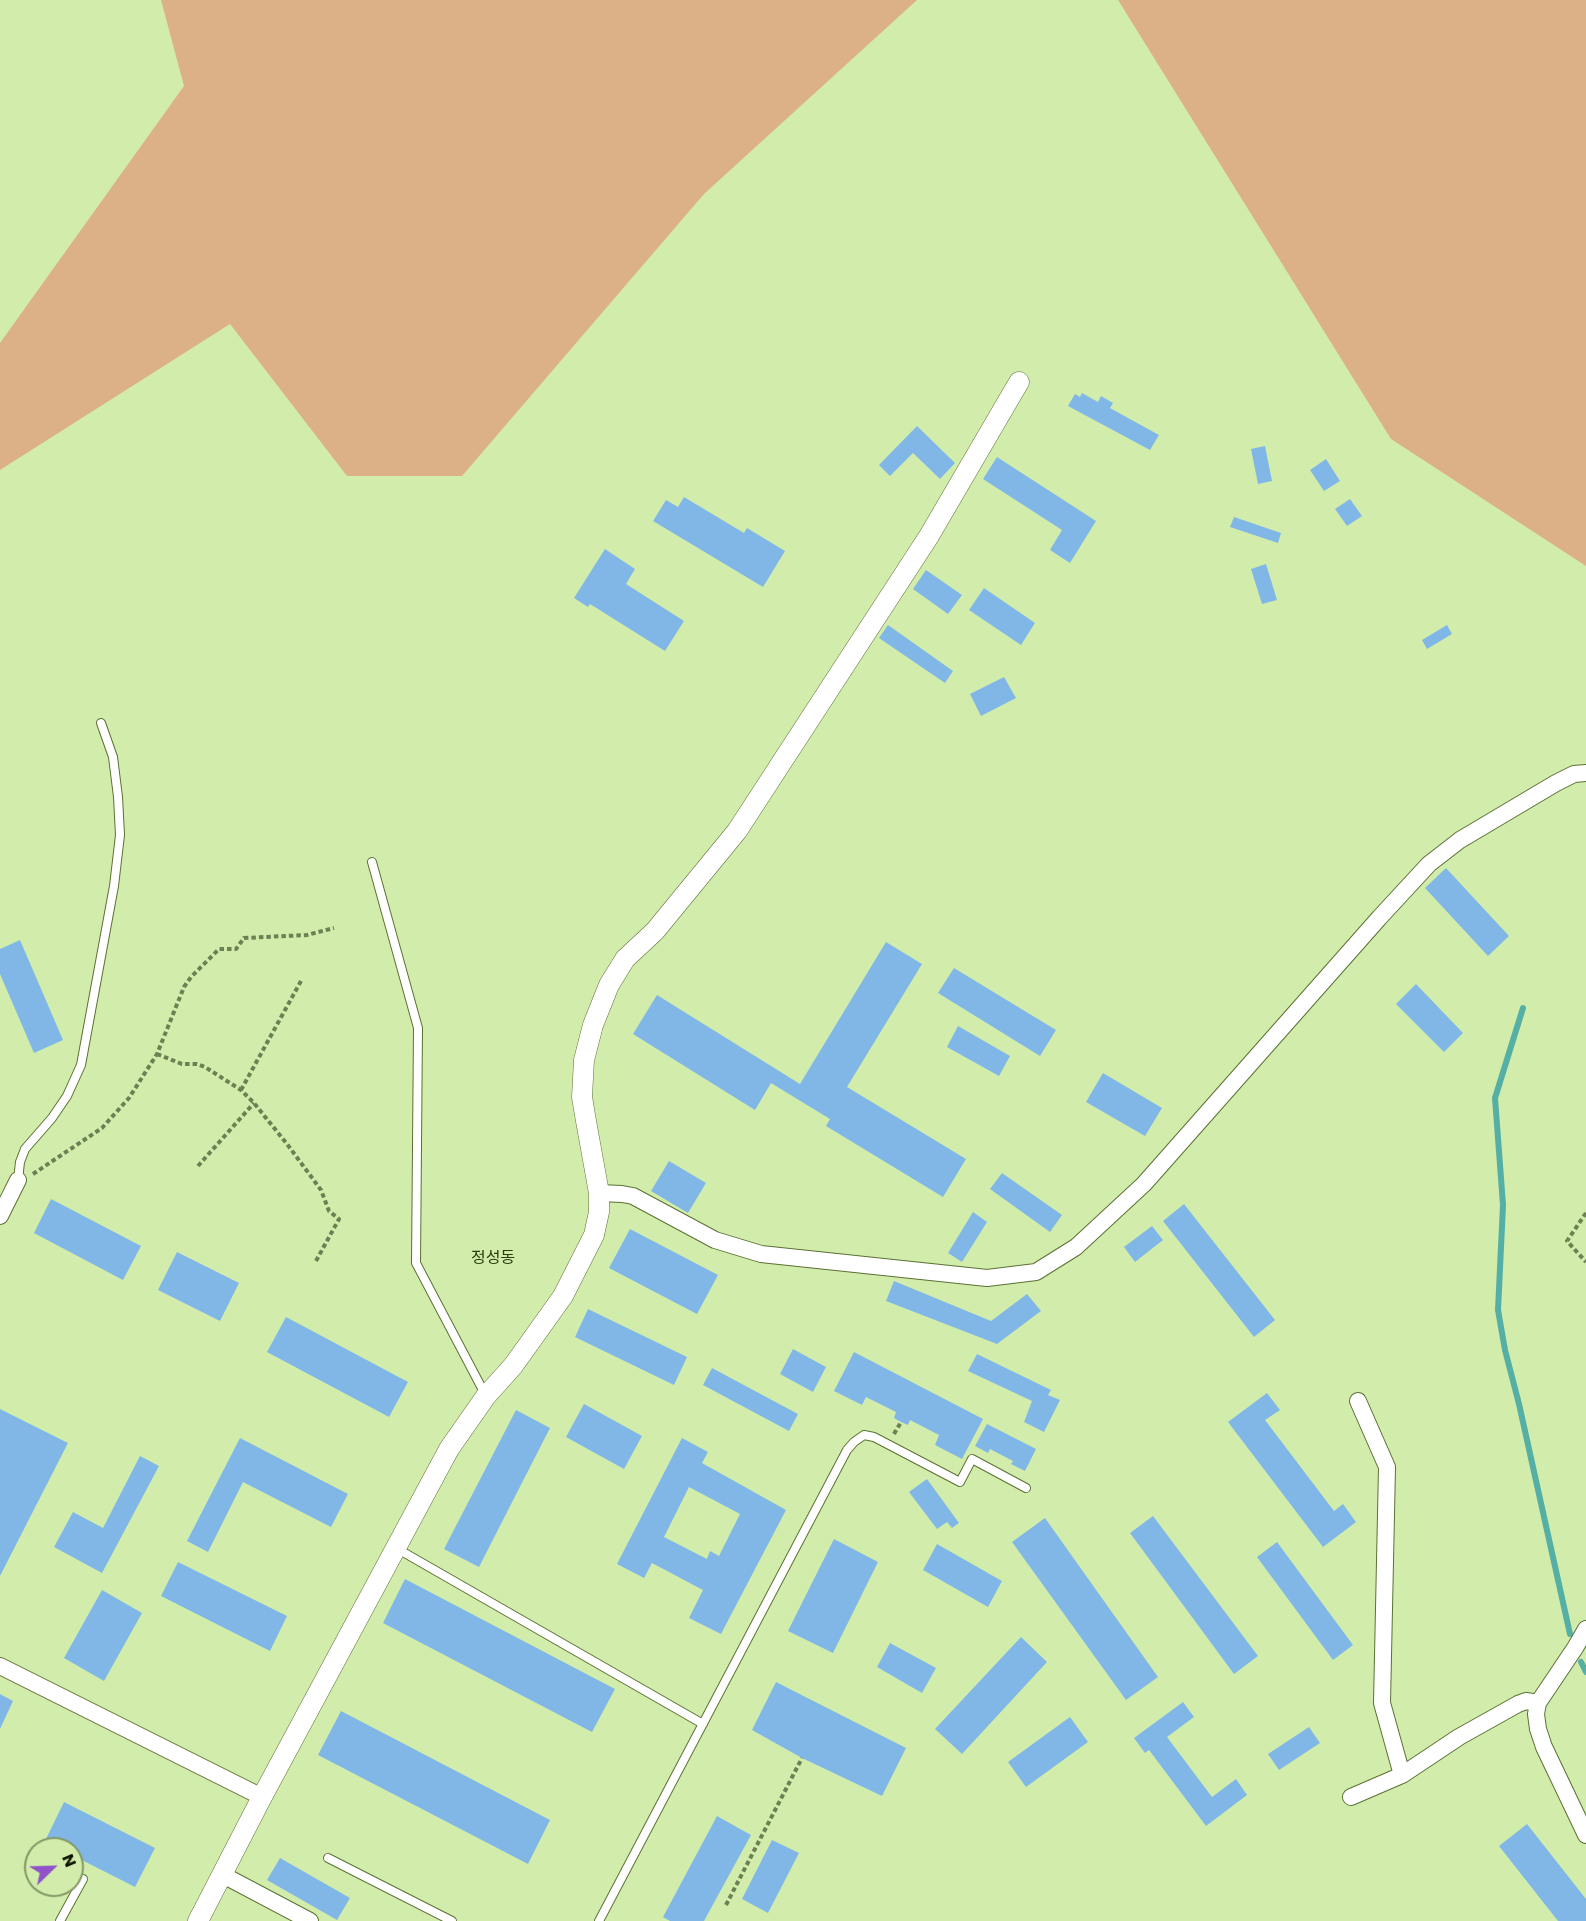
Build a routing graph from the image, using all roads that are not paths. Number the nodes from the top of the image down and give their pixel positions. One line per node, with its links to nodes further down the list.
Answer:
1 (1019, 382): 6 (street)
2 (101, 723): 5 (lane)
3 (1586, 773): 6 (street)
4 (372, 862): 8 (lane)
5 (18, 1180): 7 (street)
6 (599, 1193): 8 (street)
7 (0, 1216)
8 (486, 1396): 11 (street)
9 (1358, 1401): 16 (street)
10 (1026, 1488): 15 (lane)
11 (396, 1548): 15 (lane); 17 (street)
12 (1586, 1629): 14 (street)
13 (0, 1665): 17 (street)
14 (1538, 1703): 16 (street); 19 (street)
15 (703, 1724): 27 (lane)
16 (1402, 1775): 18 (street)
17 (262, 1797): 21 (street)
18 (1351, 1797)
19 (1586, 1835)
20 (328, 1858): 26 (lane)
21 (221, 1874): 24 (street); 25 (street)
22 (73, 1897): 23 (lane)
23 (60, 1921)
24 (198, 1921)
25 (310, 1921)
26 (452, 1921)
27 (599, 1921)

